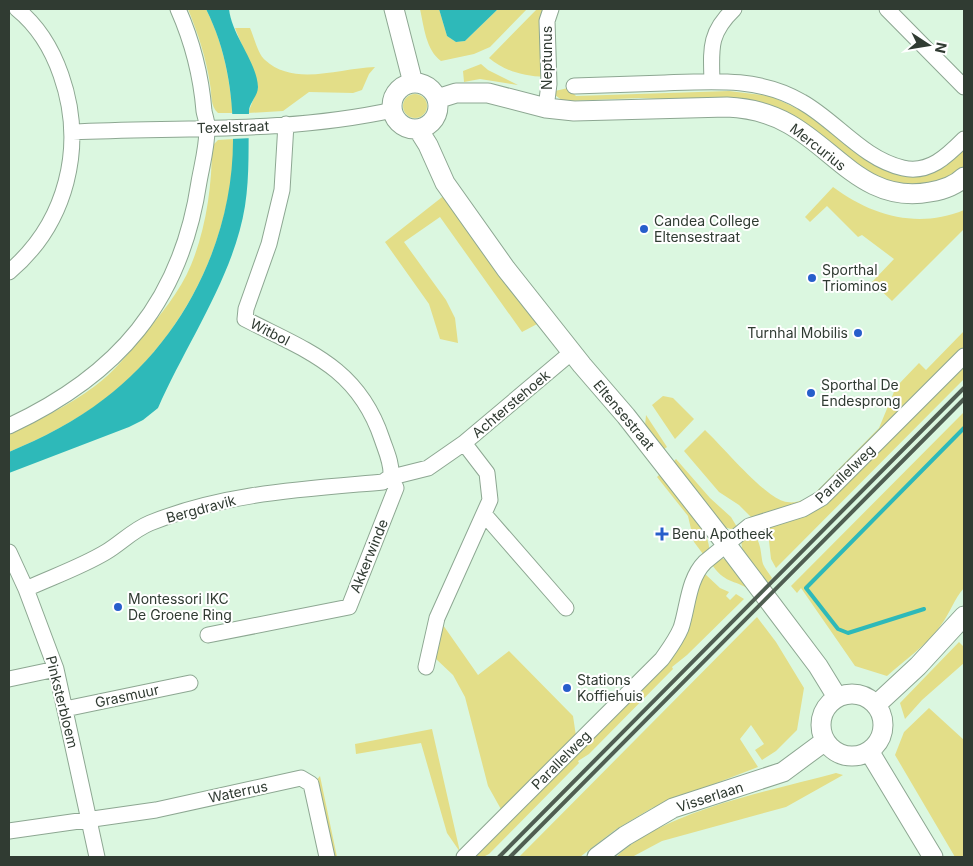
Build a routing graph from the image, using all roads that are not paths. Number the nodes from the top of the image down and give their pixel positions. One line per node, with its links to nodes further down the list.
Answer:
1 (17, 9): 17 (street)
2 (178, 9): 15 (street)
3 (394, 9): 8 (street)
4 (551, 9): 12 (street, Neptunus)
5 (734, 9): 7 (street)
6 (887, 9): 10 (street)
7 (712, 81): 9 (street, Mercurius); 18 (street, Mercurius)
8 (413, 83): 11 (street); 13 (street)
9 (574, 86)
10 (964, 87)
11 (437, 99): 12 (street, Mercurius); 16 (street)
12 (546, 108): 19 (street, Mercurius)
13 (393, 110): 14 (street, Texelstraat); 16 (street)
14 (286, 124): 15 (street, Texelstraat); 25 (street, Witbol)
15 (208, 128): 17 (street, Texelstraat); 23 (street)
16 (418, 129): 21 (street, Eltensestraat)
17 (73, 132): 20 (street)
18 (964, 139)
19 (964, 176)
20 (9, 272)
21 (572, 352): 24 (street, Achterstehoek); 27 (street, Eltensestraat)
22 (964, 356): 27 (street, Parallelweg)
23 (9, 426)
24 (464, 443): 25 (street); 26 (street, Achterstehoek)
25 (391, 476): 29 (street, Bergdravik); 32 (street, Akkerwinde)
26 (484, 514): 30 (street); 33 (street, Achterstehoek)
27 (726, 544): 37 (street, Eltensestraat); 46 (street, Parallelweg)
28 (9, 552): 29 (street, Pinksterbloem)
29 (26, 589): 34 (street, Pinksterbloem)
30 (566, 608)
31 (963, 620): 38 (street)
32 (208, 635)
33 (426, 667)
34 (56, 669): 35 (street); 39 (street, Pinksterbloem)
35 (9, 679)
36 (190, 682): 39 (street, Grasmuur)
37 (837, 697): 38 (street); 40 (street)
38 (876, 705): 41 (street)
39 (65, 709): 42 (street, Pinksterbloem)
40 (825, 741): 41 (street); 47 (street, Visserlaan)
41 (869, 752): 48 (street)
42 (90, 820): 43 (street, Waterrus); 44 (street, Pinksterbloem); 45 (street, Waterrus)
43 (9, 832)
44 (96, 857)
45 (327, 857)
46 (464, 857)
47 (597, 857)
48 (932, 857)

